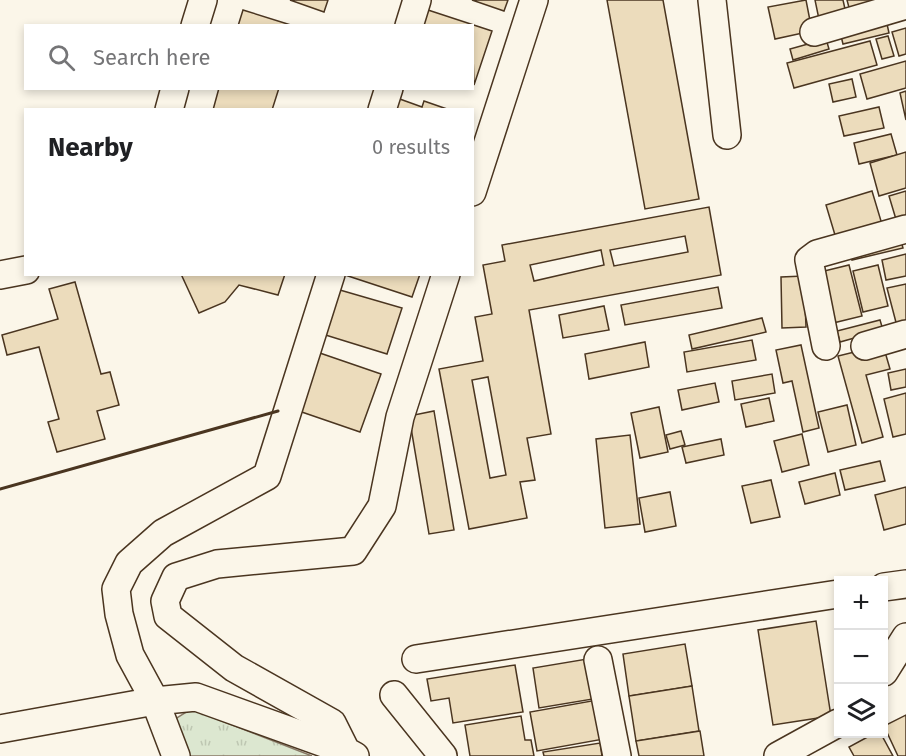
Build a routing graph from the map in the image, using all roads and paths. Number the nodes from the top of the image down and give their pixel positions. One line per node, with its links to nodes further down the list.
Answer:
1 (203, 0): 6 (street)
2 (417, 0): 7 (street)
3 (534, 0): 14 (street)
4 (712, 0): 13 (street)
5 (906, 5): 8 (street)
6 (196, 24)
7 (410, 24)
8 (814, 32)
9 (174, 90): 11 (street)
10 (388, 90): 12 (street)
11 (170, 108)
12 (383, 108)
13 (727, 135)
14 (474, 186)
15 (906, 229): 21 (street)
16 (24, 270): 17 (street)
17 (0, 275)
18 (330, 276): 31 (street)
19 (445, 276): 34 (street)
20 (906, 334): 22 (street)
21 (826, 346)
22 (865, 346)
23 (906, 584): 24 (street)
24 (888, 586)
25 (834, 595): 27 (street)
26 (906, 637): 29 (street)
27 (416, 659)
28 (598, 660): 37 (street)
29 (888, 666)
30 (394, 695): 36 (street)
31 (155, 701): 33 (street); 34 (street); 35 (street)
32 (834, 725): 38 (street)
33 (0, 729)
34 (351, 754)
35 (176, 756)
36 (443, 756)
37 (617, 756)
38 (778, 756)

